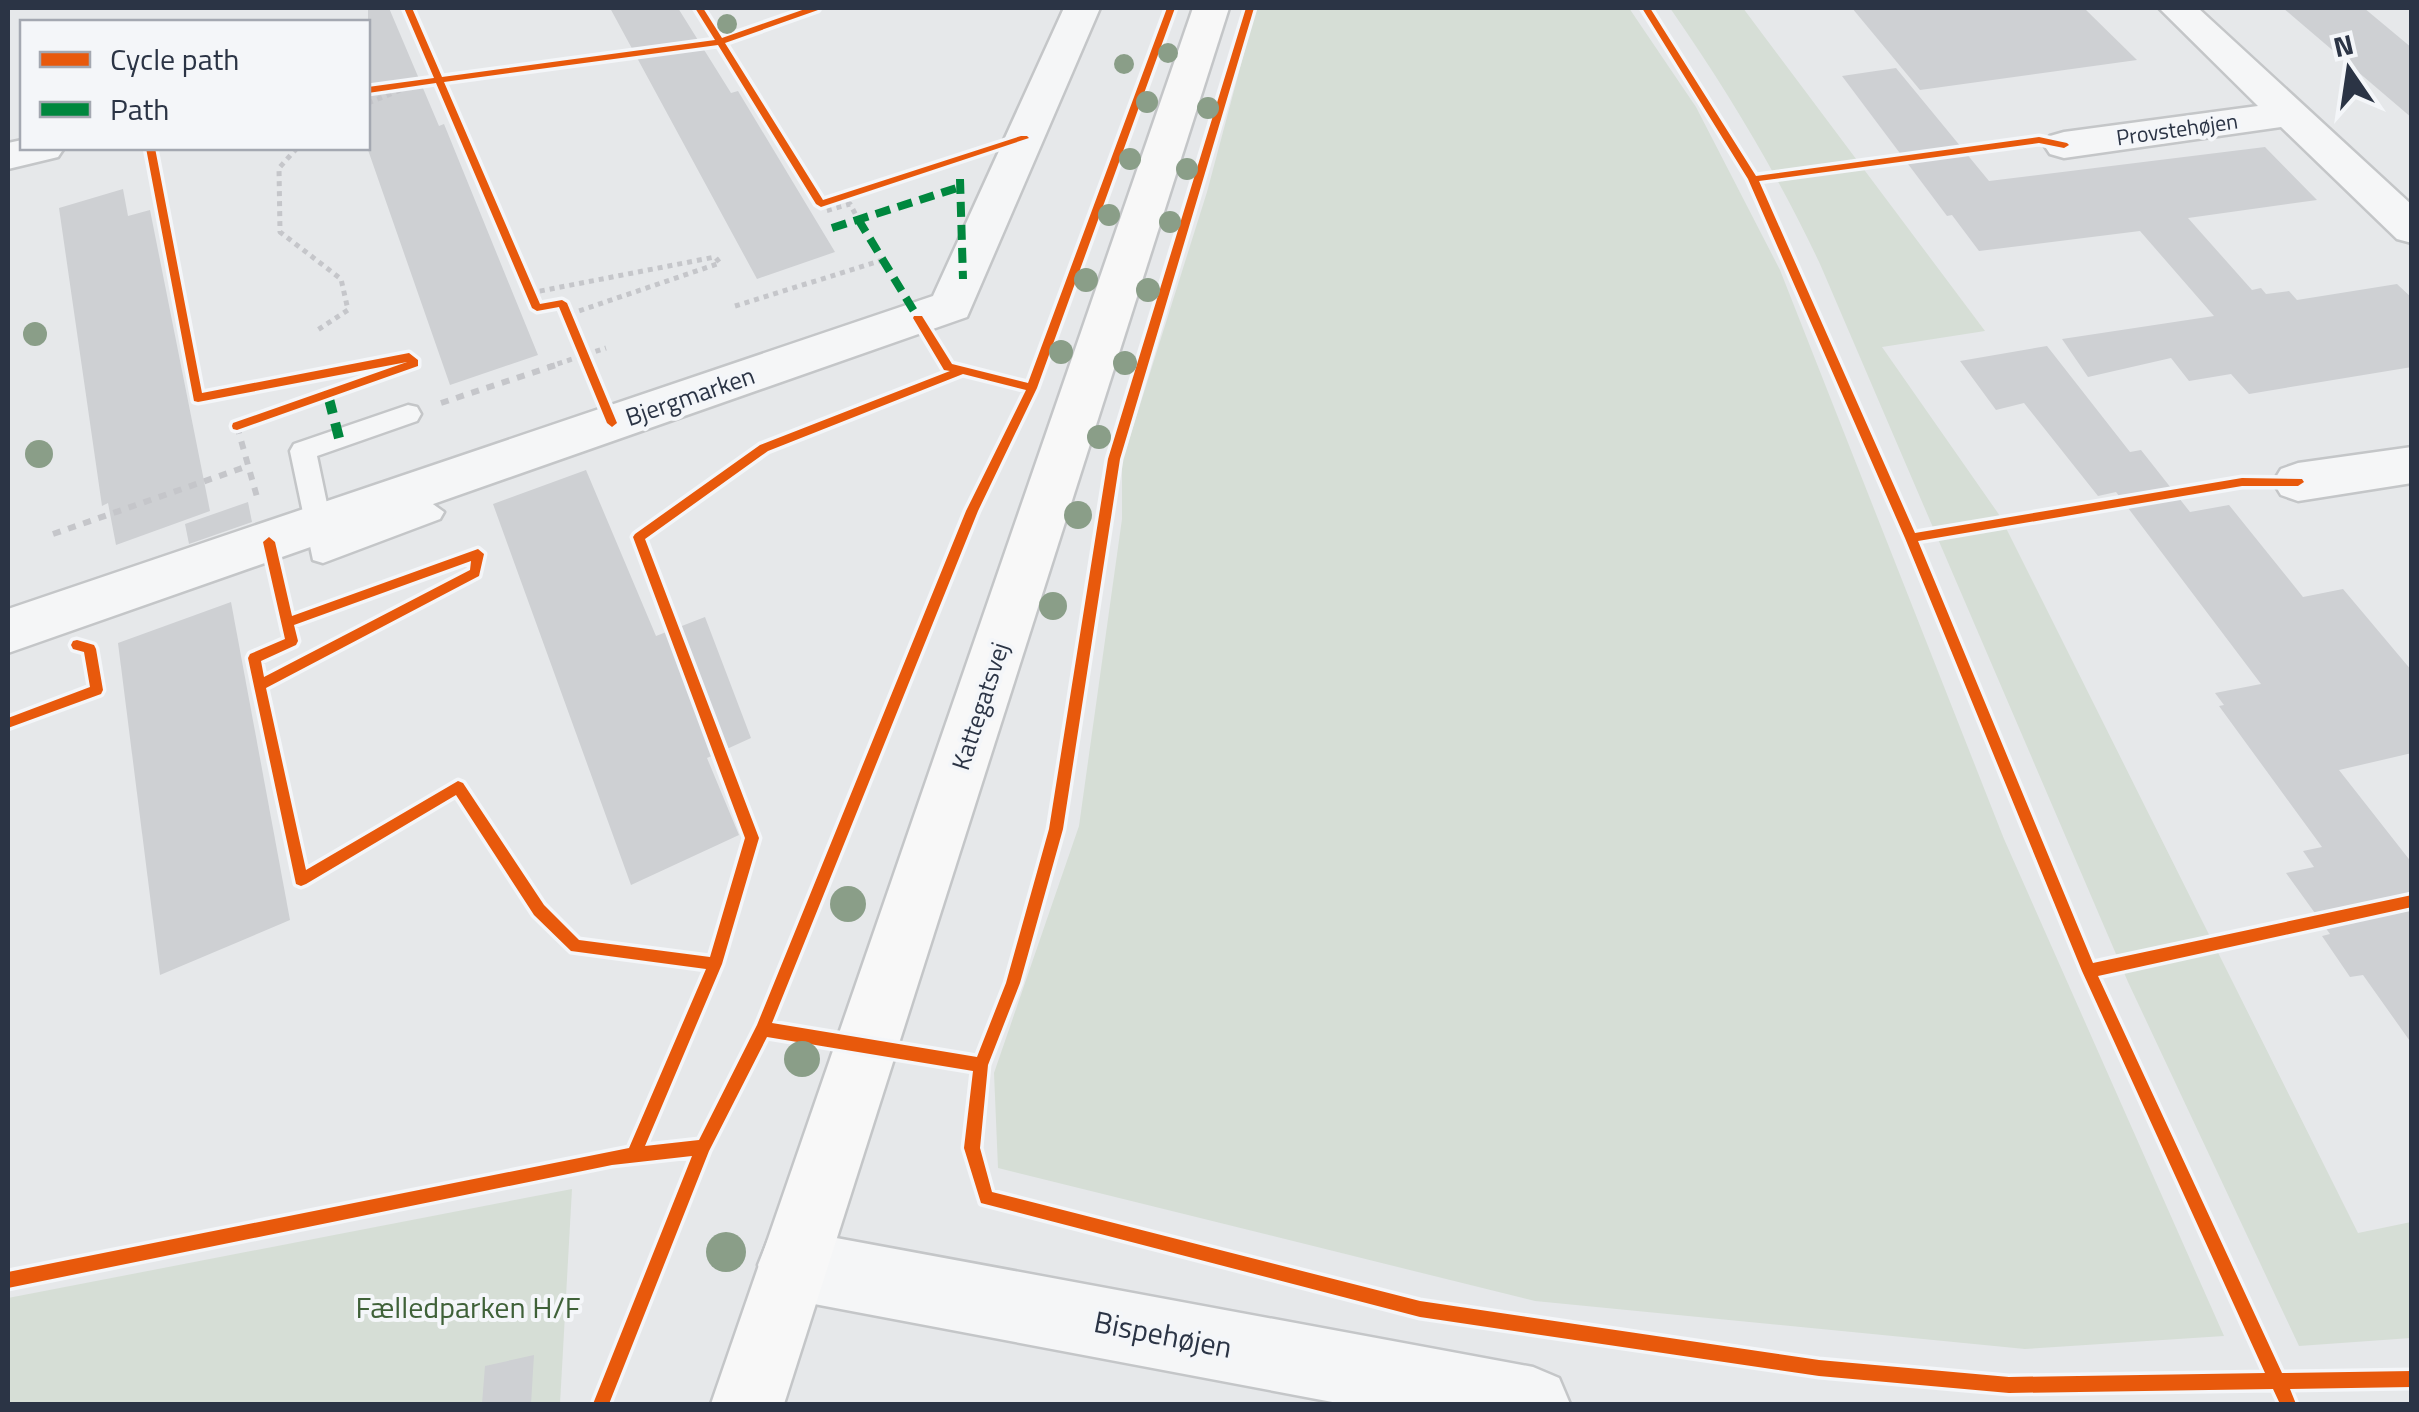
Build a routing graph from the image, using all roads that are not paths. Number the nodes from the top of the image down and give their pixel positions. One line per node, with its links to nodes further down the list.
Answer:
1 (1082, 8): 13 (street, Bjergmarken)
2 (1211, 8): 15 (street, Kattegatsvej)
3 (2177, 8): 4 (street, Provstehøjen)
4 (2290, 114): 5 (street, Provstehøjen); 8 (street, Provstehøjen)
5 (2064, 145)
6 (35, 150): 7 (street)
7 (8, 156)
8 (2412, 229)
9 (408, 414): 13 (lane)
10 (2412, 465): 11 (street)
11 (2298, 482)
12 (430, 512): 13 (lane)
13 (316, 526): 14 (street, Bjergmarken)
14 (8, 631)
15 (793, 1265): 16 (street, Kattegatsvej); 17 (street, Bispehøjen)
16 (747, 1404)
17 (1534, 1404)

